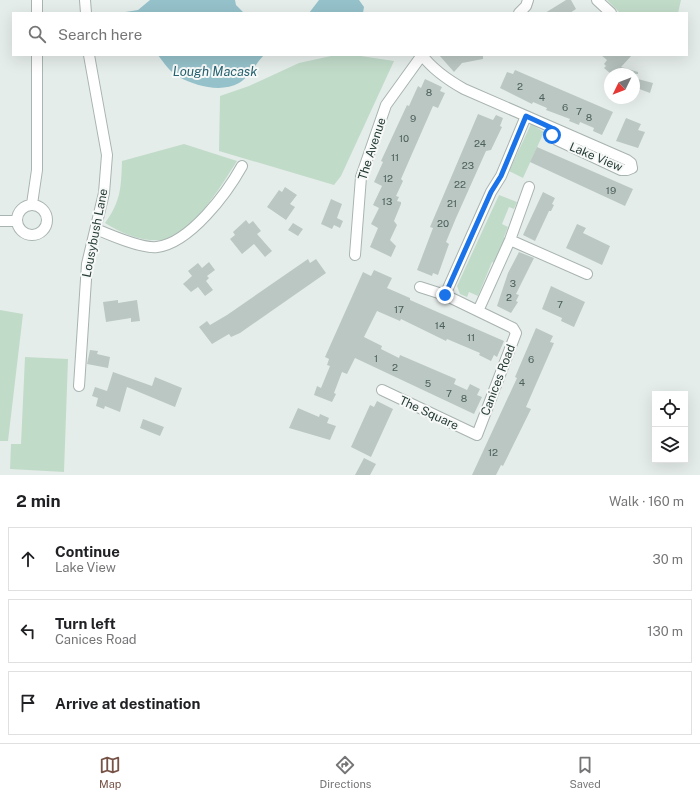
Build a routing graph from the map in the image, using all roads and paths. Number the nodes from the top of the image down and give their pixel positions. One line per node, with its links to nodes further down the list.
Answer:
1 (37, 0): 5 (street)
2 (85, 0): 6 (street)
3 (528, 0): 7 (street)
4 (597, 0): 8 (street)
5 (37, 12)
6 (86, 12)
7 (520, 12)
8 (610, 12)
9 (37, 56): 17 (street)
10 (89, 56): 20 (street, Lousybush Lane)
11 (421, 56): 22 (street, The Avenue)
12 (423, 56): 13 (street, Lake View)
13 (526, 116): 14 (street, Lake View); 25 (street)
14 (554, 129): 14 (street, Lake View)
15 (242, 166): 20 (street)
16 (529, 187): 21 (street)
17 (32, 204): 19 (street); 19 (street)
18 (0, 221): 19 (street)
19 (16, 221)
20 (96, 229): 27 (street, Lousybush Lane)
21 (510, 240): 23 (street); 26 (street)
22 (355, 255)
23 (587, 274)
24 (420, 287): 25 (street, Canices Road)
25 (445, 295): 26 (street, Canices Road)
26 (478, 311): 29 (street, Canices Road)
27 (79, 386)
28 (382, 390): 29 (street, The Square)
29 (477, 435)

